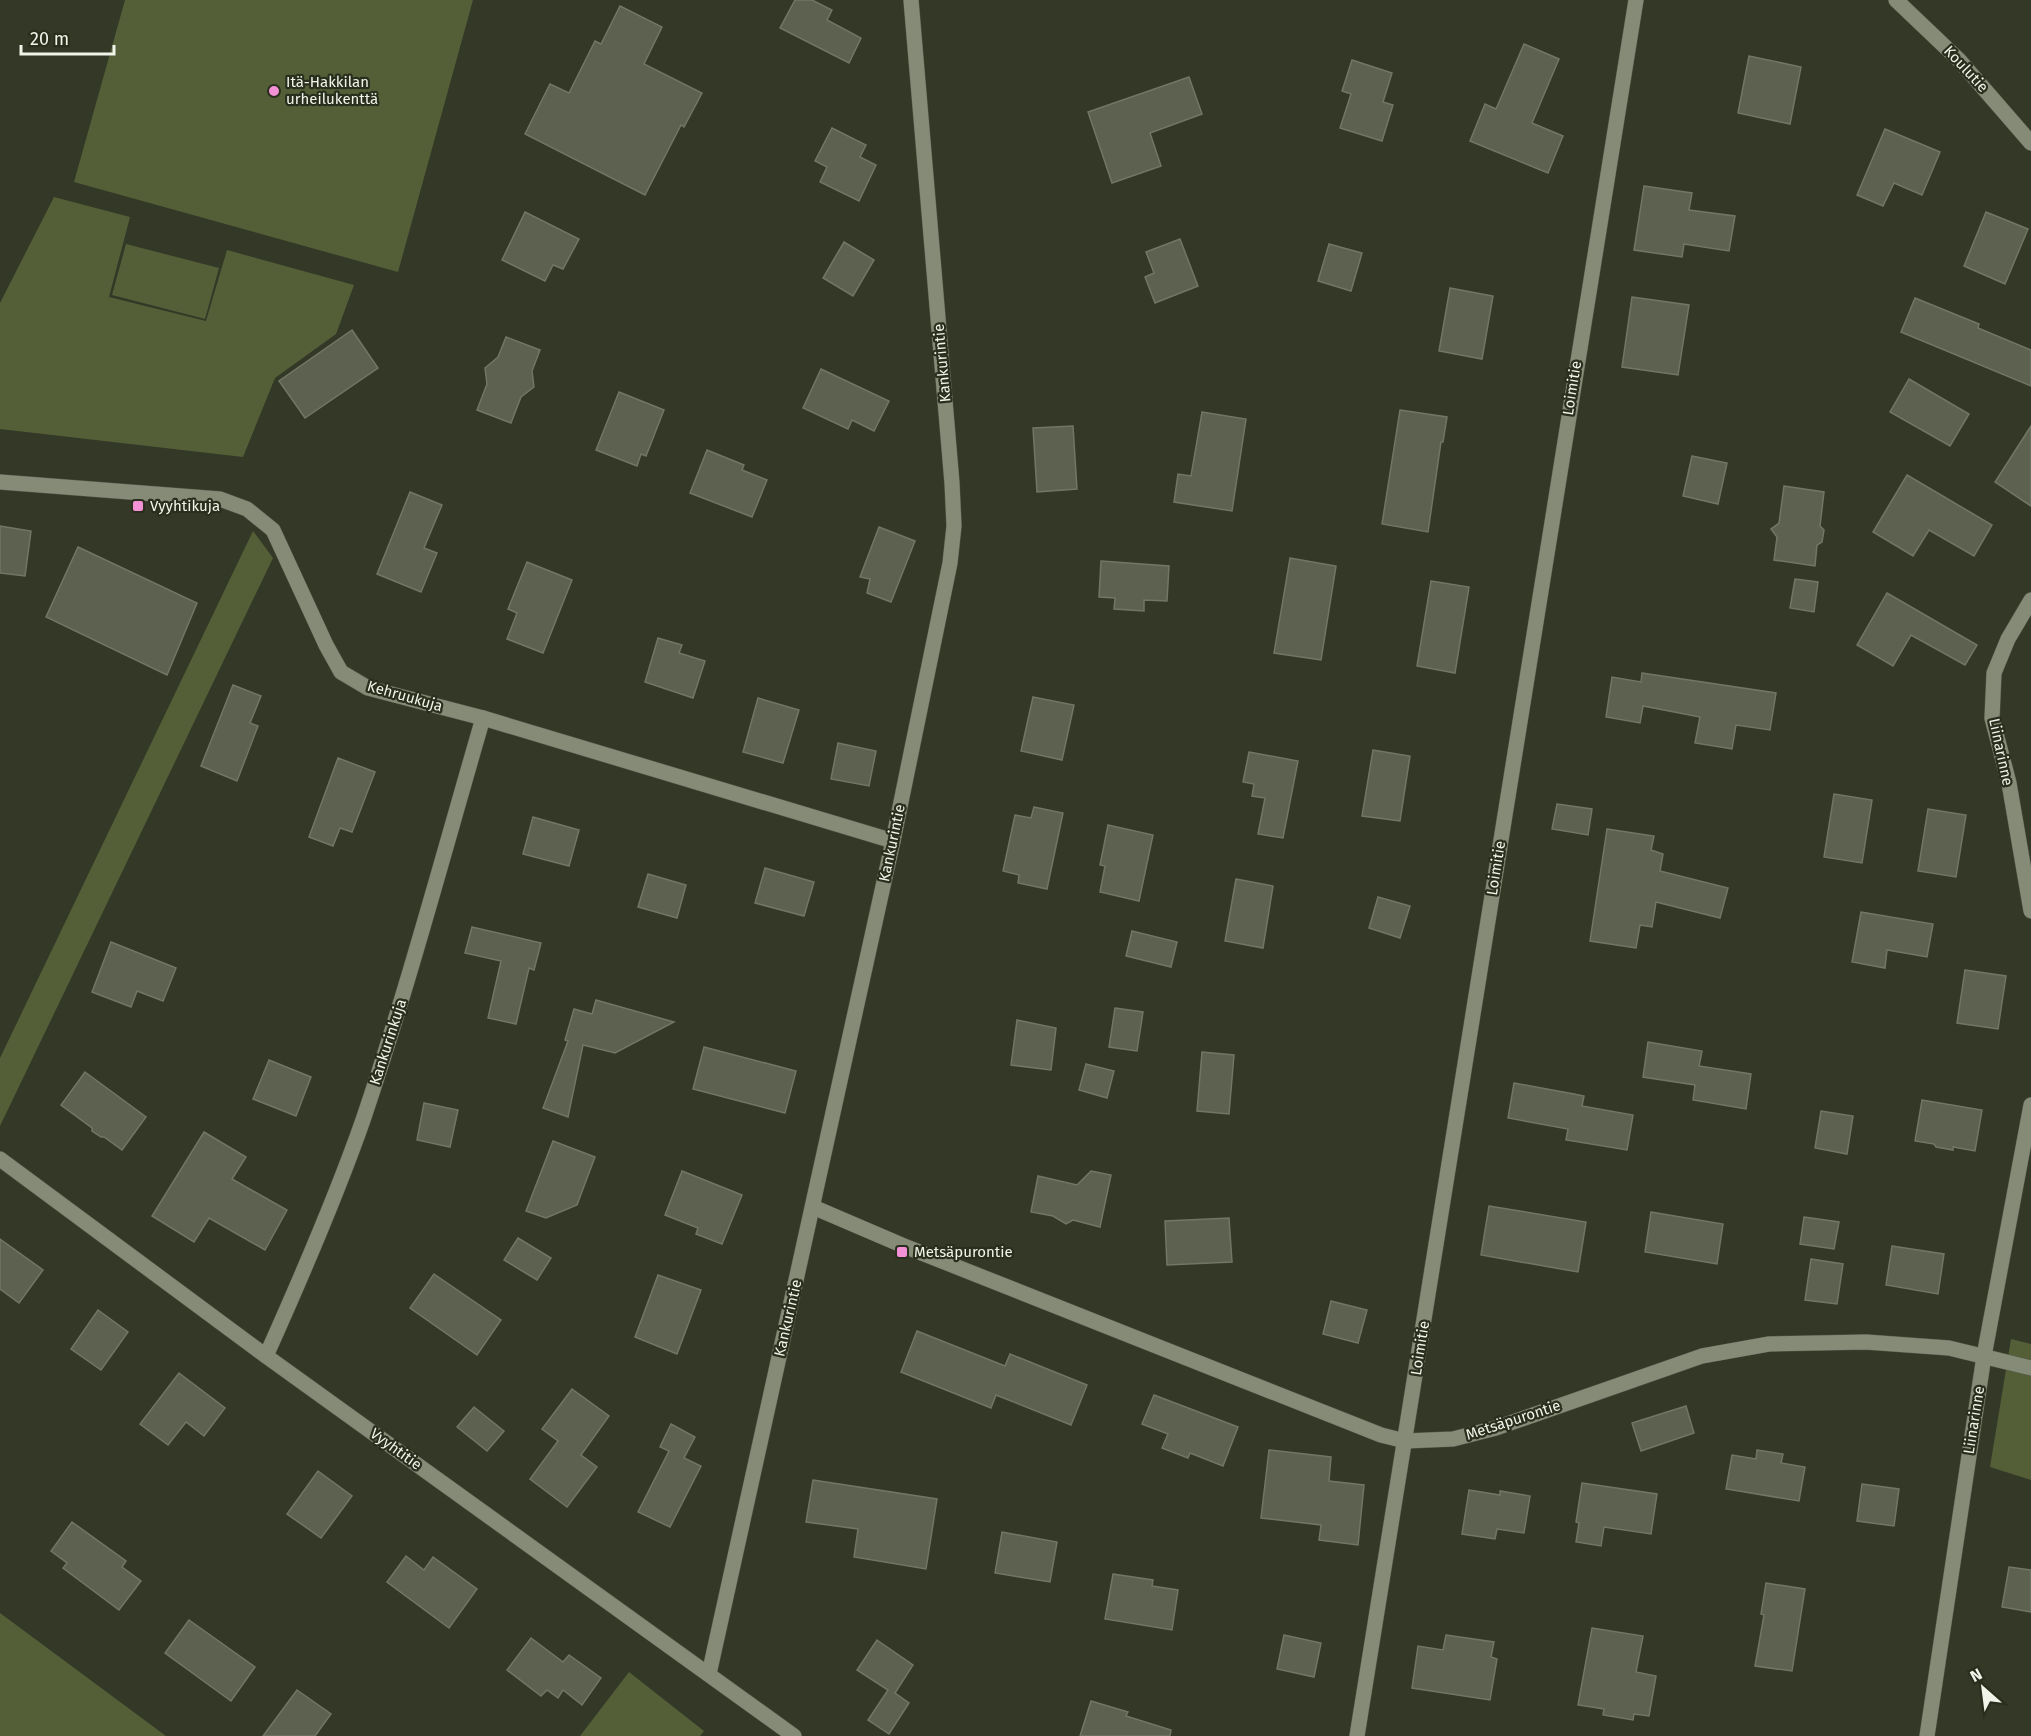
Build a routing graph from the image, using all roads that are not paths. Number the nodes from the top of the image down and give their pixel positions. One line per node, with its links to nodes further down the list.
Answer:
1 (911, 0): 8 (street, Kankurintie)
2 (1636, 0): 16 (street, Loimitie)
3 (1896, 0): 4 (street, Koulutie)
4 (2031, 143)
5 (0, 482): 7 (street, Kehruukuja)
6 (2031, 600): 9 (street, Liinarinne)
7 (483, 718): 8 (street, Kehruukuja); 13 (street, Kankurinkuja)
8 (893, 841): 12 (street, Kankurintie)
9 (2031, 911)
10 (2031, 1105): 14 (street, Liinarinne)
11 (0, 1160): 13 (street, Vyyhtitie)
12 (813, 1207): 16 (street, Metsäpurontie); 17 (street, Kankurintie)
13 (266, 1356): 17 (street, Vyyhtitie)
14 (1984, 1356): 15 (street, Metsäpurontie); 16 (street, Metsäpurontie); 20 (street, Liinarinne)
15 (2031, 1368)
16 (1406, 1442): 19 (street, Loimitie)
17 (709, 1674): 18 (street, Vyyhtitie)
18 (794, 1736)
19 (1357, 1736)
20 (1927, 1736)

